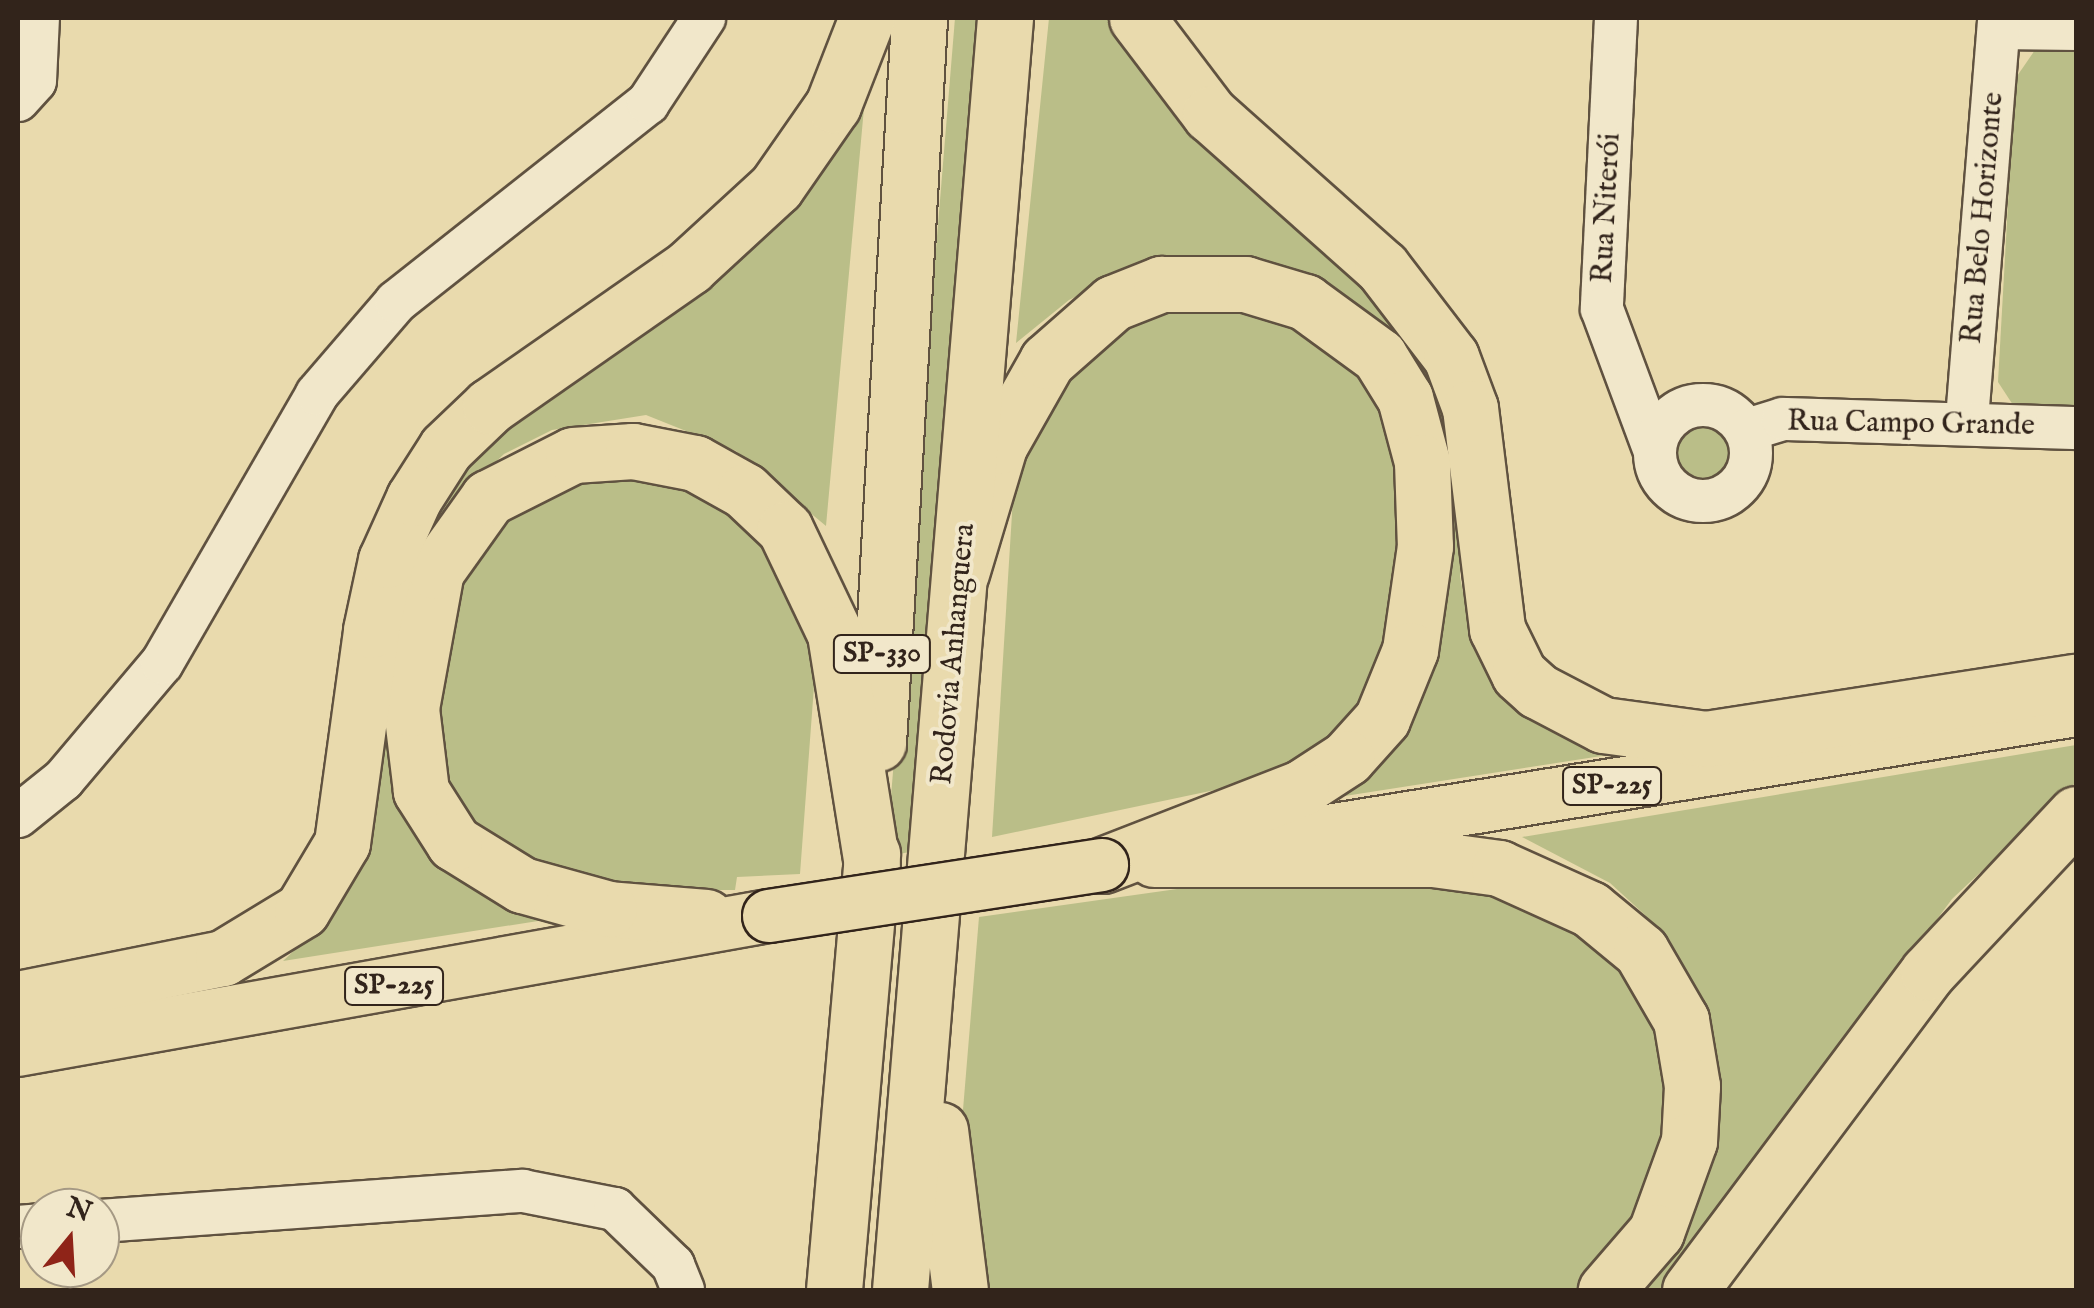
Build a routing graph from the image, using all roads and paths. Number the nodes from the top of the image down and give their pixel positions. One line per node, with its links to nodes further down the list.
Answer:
1 (38, 18): 10 (street)
2 (704, 18): 19 (street)
3 (867, 18): 25 (highway)
4 (919, 18): 21 (highway, SP-330)
5 (1005, 18): 15 (highway, Rodovia Anhanguera / SP-330)
6 (1137, 18): 16 (highway)
7 (1616, 18): 14 (street, Rua Niterói)
8 (1999, 22): 9 (street); 11 (street, Rua Belo Horizonte)
9 (2076, 29)
10 (18, 100)
11 (1967, 419): 12 (street, Rua Campo Grande); 13 (street, Rua Campo Grande)
12 (2076, 428)
13 (1747, 430): 14 (street); 14 (street)
14 (1654, 450)
15 (961, 573): 20 (highway); 24 (highway, Rodovia Anhanguera / SP-330)
16 (2076, 682)
17 (2076, 710): 20 (main road, SP-225)
18 (2076, 814): 34 (highway)
19 (18, 816)
20 (1124, 862): 22 (main road, SP-225, bridge); 33 (highway)
21 (872, 864): 23 (highway); 30 (highway, SP-330)
22 (770, 916): 23 (main road, SP-225); 27 (main road, SP-225)
23 (706, 917): 26 (main road, SP-225)
24 (928, 970): 31 (highway, Rodovia Anhanguera / SP-330); 32 (highway)
25 (18, 999)
26 (18, 1018)
27 (18, 1050)
28 (120, 1220): 29 (street)
29 (683, 1290)
30 (834, 1290)
31 (900, 1290)
32 (960, 1290)
33 (1606, 1290)
34 (1690, 1290)

